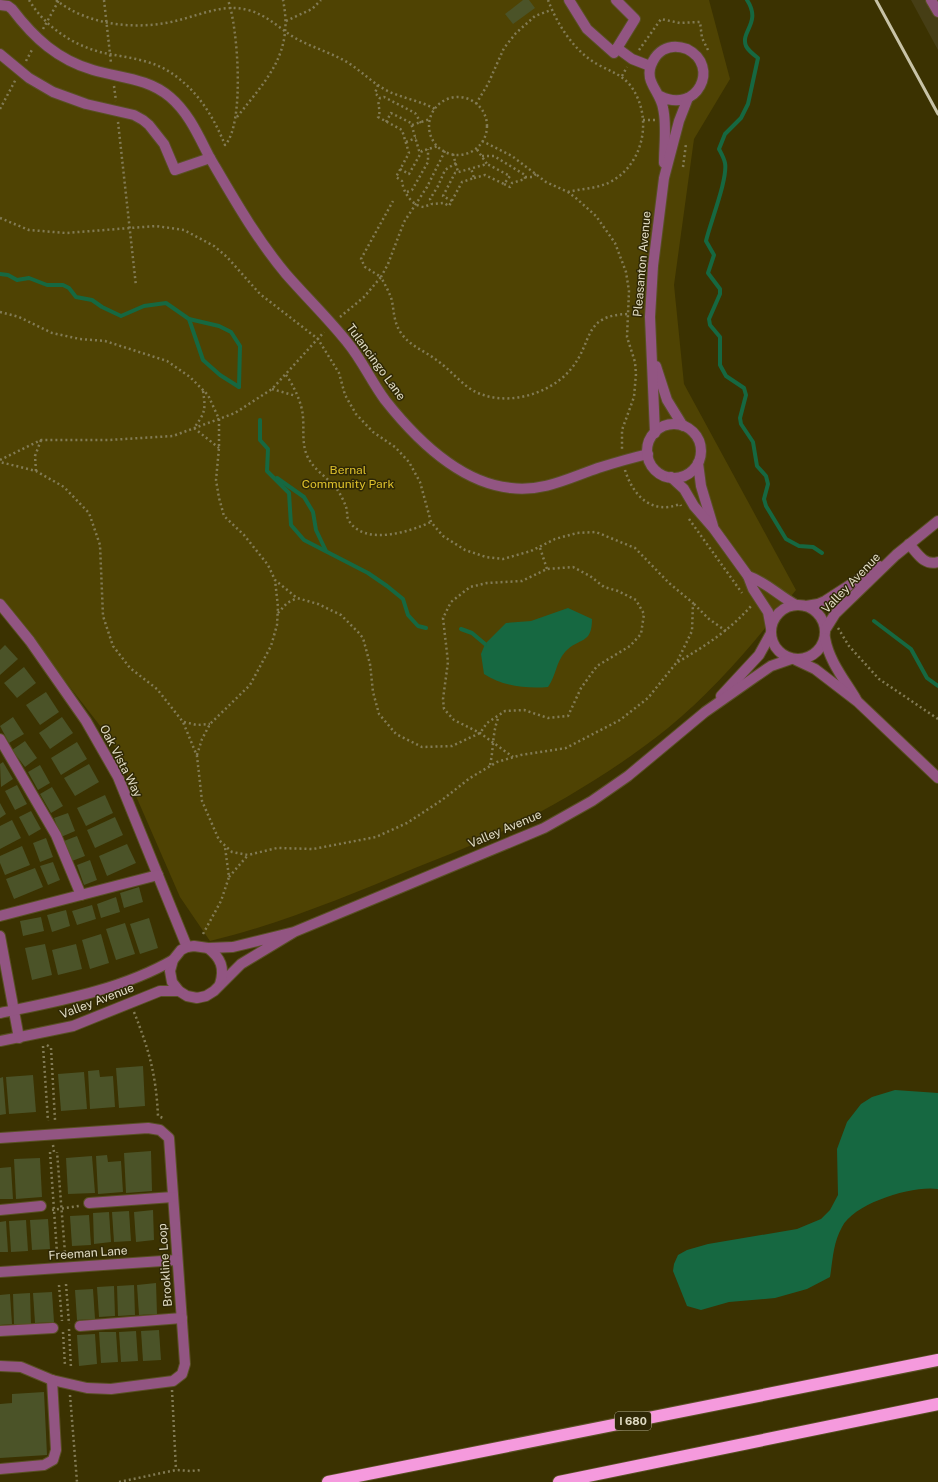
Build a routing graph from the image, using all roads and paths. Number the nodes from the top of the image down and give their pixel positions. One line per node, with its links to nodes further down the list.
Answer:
1 (29, 0): 16 (path)
2 (104, 0): 17 (path)
3 (228, 0): 12 (path)
4 (283, 0): 15 (path)
5 (321, 0): 15 (path)
6 (548, 0): 13 (path)
7 (570, 0): 20 (street)
8 (616, 0): 20 (street)
9 (932, 0): 14 (street)
10 (58, 1): 16 (path); 17 (path)
11 (0, 5): 19 (street, Tulancingo Lane)
12 (231, 8): 17 (path); 18 (path); 39 (path)
13 (551, 10): 28 (path); 35 (path)
14 (938, 12)
15 (286, 21): 18 (path)
16 (47, 22): 19 (path); 22 (path)
17 (107, 22): 22 (path)
18 (286, 32): 30 (path); 39 (path)
19 (37, 40): 27 (path); 57 (street, Tulancingo Lane)
20 (617, 48): 24 (street)
21 (0, 54): 27 (street)
22 (110, 54): 26 (path); 39 (path)
23 (711, 58): 24 (path)
24 (632, 59): 25 (street); 28 (path)
25 (650, 66): 31 (street); 33 (street)
26 (112, 68)
27 (21, 71): 36 (path); 57 (street)
28 (622, 76): 41 (path)
29 (114, 82): 34 (path)
30 (378, 85): 32 (path); 37 (path)
31 (660, 96): 33 (street); 67 (street, Pleasanton Avenue)
32 (380, 98): 43 (path); 44 (path)
33 (688, 98): 67 (street, Pleasanton Avenue)
34 (116, 104)
35 (476, 104): 37 (path); 48 (path)
36 (0, 109)
37 (435, 110): 40 (path)
38 (118, 118): 76 (path)
39 (236, 118)
40 (430, 119): 44 (path); 50 (path)
41 (643, 120): 42 (path); 70 (path)
42 (660, 120)
43 (386, 122): 45 (path); 49 (path)
44 (421, 123): 45 (path)
45 (412, 125): 46 (path)
46 (416, 138): 49 (path); 54 (path)
47 (686, 138): 60 (path)
48 (482, 141): 51 (path); 64 (path)
49 (406, 142): 62 (path)
50 (438, 146): 52 (path); 53 (path)
51 (476, 148): 55 (path); 56 (path)
52 (428, 149): 54 (path); 69 (path)
53 (445, 150): 55 (path); 73 (path)
54 (420, 154): 62 (path)
55 (453, 154): 58 (path)
56 (482, 156): 59 (path); 65 (path)
57 (210, 158): 96 (street, Tulancingo Lane)
58 (456, 163): 63 (path); 74 (path)
59 (487, 164): 61 (path); 68 (path)
60 (683, 167)
61 (471, 168): 63 (path); 66 (path)
62 (400, 169): 69 (path)
63 (458, 172): 71 (path)
64 (536, 174): 65 (path); 70 (path)
65 (525, 177): 68 (path)
66 (474, 178): 68 (path); 71 (path)
67 (664, 178): 84 (street, Pleasanton Avenue)
68 (504, 184)
69 (407, 192): 73 (path)
70 (568, 192): 80 (path)
71 (452, 200): 74 (path)
72 (393, 201): 77 (path)
73 (415, 204): 74 (path); 77 (path)
74 (430, 204)
75 (0, 218): 76 (path)
76 (130, 229): 78 (path); 83 (path)
77 (381, 277): 80 (path); 81 (path)
78 (136, 286)
79 (0, 312): 87 (path)
80 (629, 314): 96 (path)
81 (338, 319)
82 (327, 329): 83 (path)
83 (318, 340): 85 (path); 104 (path)
84 (652, 353): 90 (street, Pleasanton Avenue); 92 (street, Pleasanton Avenue)
85 (286, 375): 86 (path); 88 (path)
86 (272, 389): 88 (path); 89 (path)
87 (203, 390): 89 (path); 91 (path)
88 (297, 396): 104 (path)
89 (219, 419): 91 (path); 94 (path)
90 (683, 426): 92 (street); 98 (street)
91 (194, 428): 93 (path); 94 (path)
92 (655, 433): 95 (street)
93 (41, 440): 97 (path); 99 (path)
94 (219, 448): 112 (path)
95 (648, 454): 96 (street, Tulancingo Lane); 100 (street)
96 (623, 460): 101 (path)
97 (0, 461): 99 (path)
98 (698, 463): 100 (street); 105 (street)
99 (36, 471): 130 (path)
100 (671, 477): 105 (street)
101 (684, 510)
102 (688, 517): 116 (path)
103 (938, 521): 106 (street, Valley Avenue)
104 (431, 522): 107 (path)
105 (714, 529): 111 (street)
106 (909, 544): 108 (street, Valley Avenue); 109 (street)
107 (540, 548): 110 (path); 114 (path)
108 (896, 555): 117 (street, Valley Avenue); 123 (street, Valley Avenue)
109 (938, 562)
110 (547, 569): 128 (path); 132 (path)
111 (748, 576): 117 (street); 122 (street)
112 (275, 580): 113 (path); 119 (path)
113 (297, 598): 119 (path); 132 (path)
114 (693, 603): 121 (path); 125 (path)
115 (0, 604): 141 (street, Oak Vista Way)
116 (751, 605): 118 (path); 121 (path)
117 (801, 605): 122 (street); 123 (street)
118 (754, 610)
119 (278, 614): 131 (path)
120 (837, 626): 129 (path)
121 (726, 631): 125 (path)
122 (771, 632): 124 (street); 127 (street, Valley Avenue)
123 (825, 634): 124 (street); 126 (street)
124 (793, 659): 126 (street); 127 (street, Valley Avenue)
125 (677, 662): 136 (path)
126 (858, 702): 138 (street)
127 (705, 712): 145 (street, Valley Avenue)
128 (499, 716): 132 (path); 134 (path)
129 (938, 719)
130 (183, 722): 131 (path); 135 (path)
131 (210, 724): 135 (path)
132 (480, 733): 134 (path)
133 (0, 739): 143 (street)
134 (494, 744): 136 (path); 137 (path)
135 (197, 756): 139 (path)
136 (514, 757): 137 (path)
137 (490, 766): 140 (path)
138 (938, 778)
139 (225, 846): 140 (path); 142 (path)
140 (248, 855): 142 (path)
141 (158, 875): 143 (street); 148 (street, Oak Vista Way)
142 (229, 877): 146 (path)
143 (81, 895): 144 (street)
144 (0, 916)
145 (294, 932): 149 (street, Valley Avenue); 151 (street, Valley Avenue)
146 (203, 934)
147 (0, 936): 154 (street)
148 (187, 947): 149 (street, Valley Avenue); 150 (street, Valley Avenue)
149 (208, 948): 151 (street)
150 (173, 960): 152 (street); 154 (street, Valley Avenue)
151 (220, 984): 152 (street, Valley Avenue)
152 (179, 991): 153 (street, Valley Avenue)
153 (130, 1002): 156 (street, Valley Avenue); 162 (path)
154 (14, 1010): 155 (street, Valley Avenue); 156 (street)
155 (0, 1013)
156 (19, 1038): 157 (street, Valley Avenue)
157 (0, 1041)
158 (47, 1044): 161 (path)
159 (43, 1046): 160 (path)
160 (48, 1120)
161 (55, 1120)
162 (167, 1121)
163 (0, 1138): 166 (street, Brookline Loop)
164 (53, 1145): 170 (path)
165 (57, 1152): 171 (path)
166 (173, 1197): 167 (street); 172 (street, Brookline Loop)
167 (90, 1203): 171 (path)
168 (41, 1206): 169 (street); 170 (path)
169 (0, 1210)
170 (54, 1210): 171 (path); 171 (path)
171 (61, 1210)
172 (177, 1260): 173 (street, Freeman Lane); 174 (street, Brookline Loop)
173 (0, 1272)
174 (182, 1318): 175 (street); 181 (street, Brookline Loop)
175 (80, 1326)
176 (53, 1328): 177 (street)
177 (0, 1331)
178 (938, 1360): 189 (highway, I 680)
179 (0, 1366): 180 (street)
180 (52, 1380): 181 (street); 184 (street)
181 (173, 1381): 185 (path)
182 (70, 1392): 187 (path)
183 (938, 1404): 190 (highway)
184 (0, 1469)
185 (176, 1470): 186 (path); 188 (path)
186 (200, 1470)
187 (77, 1482)
188 (119, 1482)
189 (328, 1482)
190 (559, 1482)

